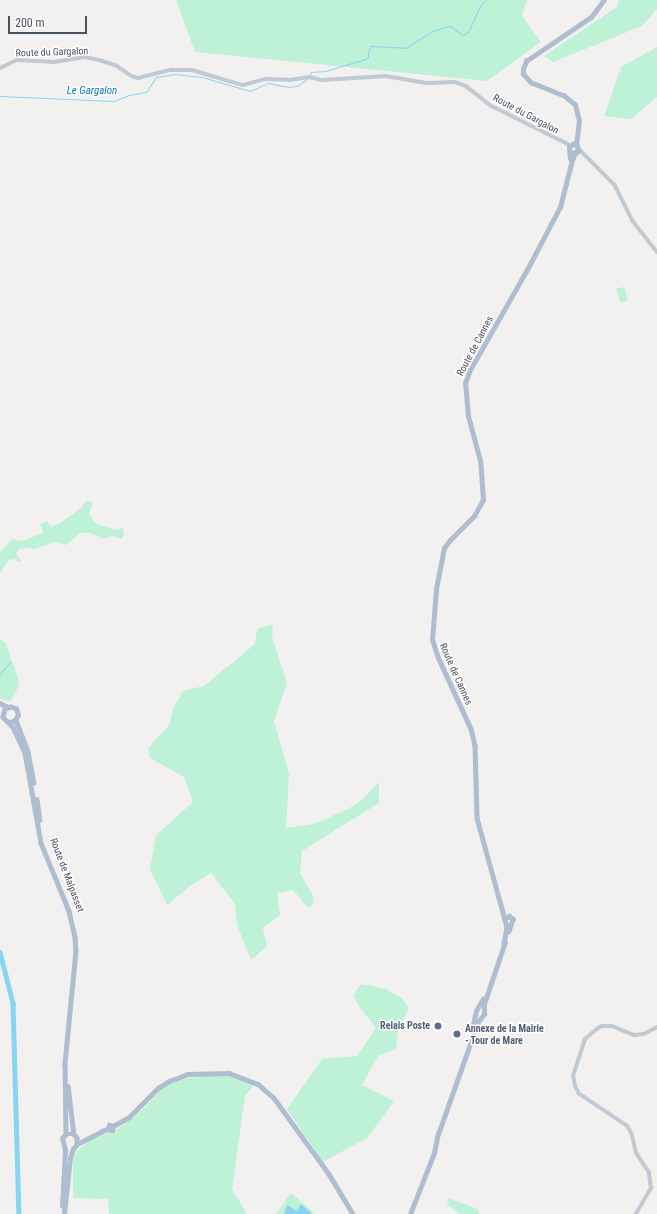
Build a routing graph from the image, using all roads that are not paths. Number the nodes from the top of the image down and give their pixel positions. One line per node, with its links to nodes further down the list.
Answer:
1 (604, 0): 3 (main road, Route de Cannes)
2 (0, 68): 3 (street, Route du Gargalon)
3 (574, 149): 4 (street, Route du Gargalon); 5 (main road, Route de Cannes)
4 (657, 252)
5 (442, 558): 6 (main road, Route de Cannes); 7 (main road, Route de Cannes)
6 (437, 605): 7 (main road); 13 (main road, Route de Cannes)
7 (433, 612): 13 (main road, Route de Cannes)
8 (0, 703): 9 (main road)
9 (8, 707): 10 (main road); 11 (main road)
10 (2, 711): 12 (main road)
11 (16, 720): 12 (main road); 22 (main road, Route de Malpasset)
12 (9, 722): 21 (main road, Route de Malpasset)
13 (475, 748): 15 (main road, Route de Cannes)
14 (490, 882): 15 (street)
15 (496, 885): 16 (main road, Route de Cannes)
16 (506, 917): 17 (main road); 17 (main road)
17 (508, 924): 18 (main road)
18 (481, 1008): 19 (main road); 19 (main road)
19 (478, 1015): 24 (main road)
20 (657, 1027): 32 (street)
21 (66, 1134): 22 (main road); 26 (main road)
22 (75, 1135): 23 (main road); 25 (main road)
23 (91, 1137): 25 (main road); 30 (main road)
24 (437, 1137): 28 (main road); 28 (main road)
25 (77, 1144): 27 (main road)
26 (64, 1147): 27 (main road); 29 (main road)
27 (73, 1148): 29 (main road)
28 (418, 1194): 31 (main road)
29 (63, 1214)
30 (353, 1214)
31 (410, 1214)
32 (636, 1214)

